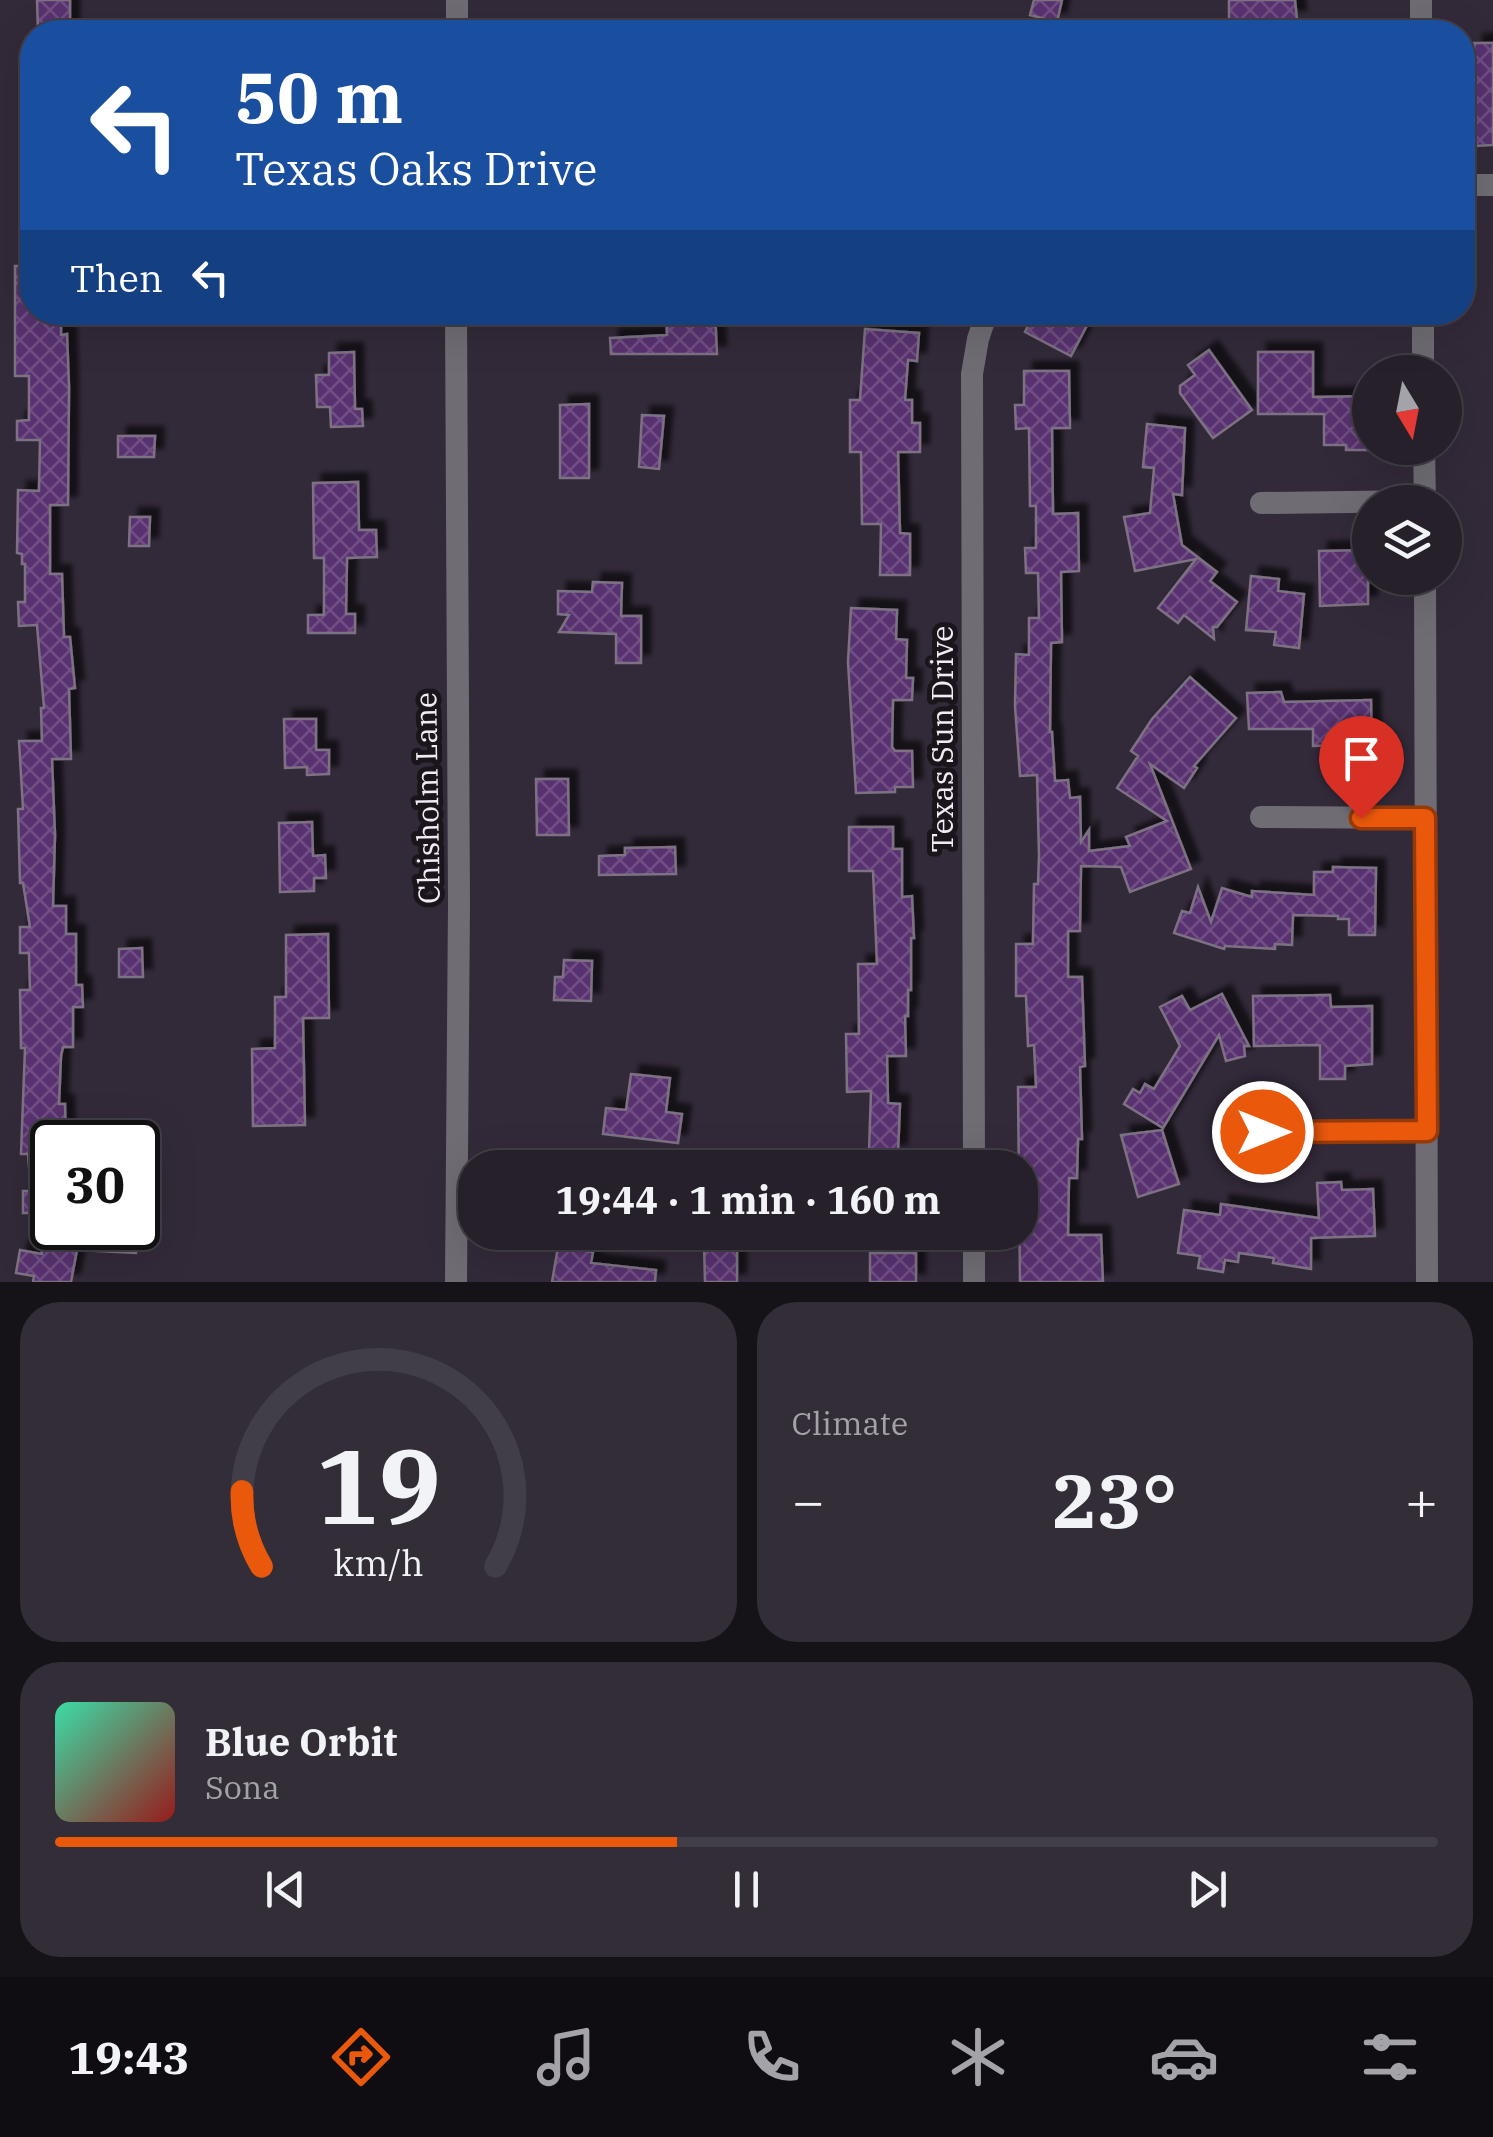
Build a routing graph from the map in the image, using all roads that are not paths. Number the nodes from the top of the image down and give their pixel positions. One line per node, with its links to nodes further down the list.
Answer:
1 (456, 325): 14 (street, Chisholm Lane)
2 (983, 325): 12 (street, Texas Sun Drive)
3 (1422, 325): 4 (street)
4 (1423, 355)
5 (1261, 502): 6 (street)
6 (1352, 502)
7 (1425, 595): 9 (street)
8 (1261, 816): 9 (street)
9 (1425, 818): 10 (street)
10 (1427, 1131): 11 (street); 16 (street)
11 (1263, 1132)
12 (974, 1150)
13 (974, 1250): 15 (street)
14 (456, 1282)
15 (974, 1282)
16 (1426, 1282)

